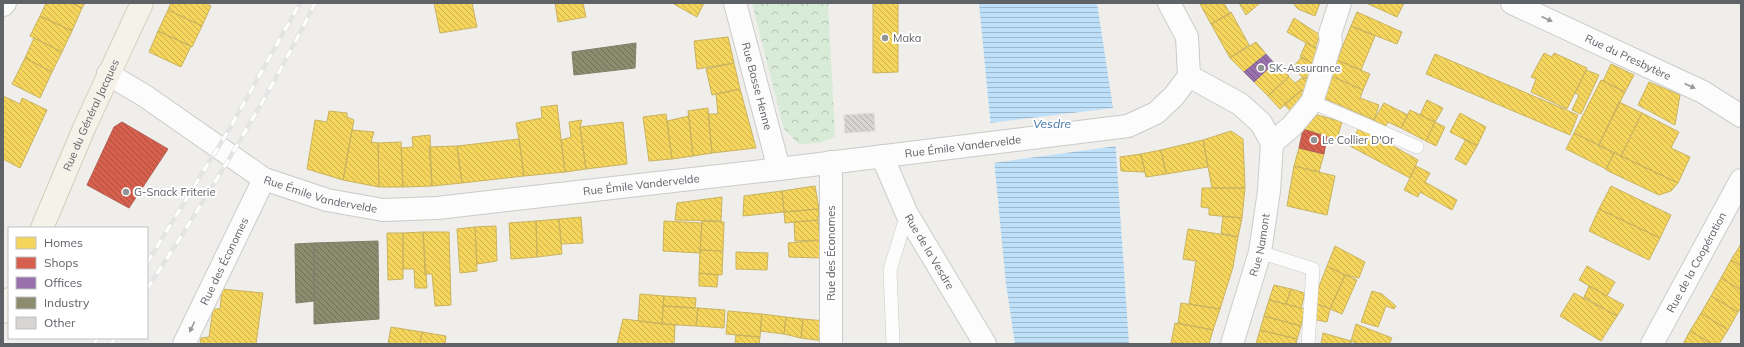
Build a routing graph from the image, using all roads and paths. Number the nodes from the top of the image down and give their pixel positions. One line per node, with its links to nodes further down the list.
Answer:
1 (142, 3): 6 (main road, Rue du Général Jacques)
2 (735, 3): 14 (street, Rue Basse Henne)
3 (1170, 3): 7 (street)
4 (1340, 3): 8 (street)
5 (1512, 3): 9 (street, Rue du Presbytère, one-way to 9)
6 (108, 74): 15 (street, Rue Émile Vandervelde); 18 (main road, Rue du Général Jacques)
7 (1189, 76): 10 (street); 12 (street, Rue Émile Vandervelde)
8 (1312, 102): 10 (street); 11 (lane)
9 (1741, 116)
10 (1272, 143): 19 (street, Rue Namont)
11 (1417, 147)
12 (882, 156): 13 (street, Rue Émile Vandervelde); 17 (street, Rue de la Vesdre)
13 (831, 162): 14 (street, Rue Émile Vandervelde); 24 (street, Rue des Économes)
14 (779, 169): 15 (street, Rue Émile Vandervelde)
15 (264, 179): 23 (street, Rue des Économes, one-way to 23)
16 (1741, 180): 28 (street, Rue de la Coopération)
17 (907, 214): 22 (street, Rue de la Vesdre); 25 (lane)
18 (42, 227)
19 (1260, 252): 26 (street, Rue Namont); 27 (lane)
20 (8, 301): 21 (main road)
21 (3, 312)
22 (984, 343)
23 (184, 344)
24 (831, 344)
25 (893, 344)
26 (1233, 344)
27 (1308, 344)
28 (1652, 344)

